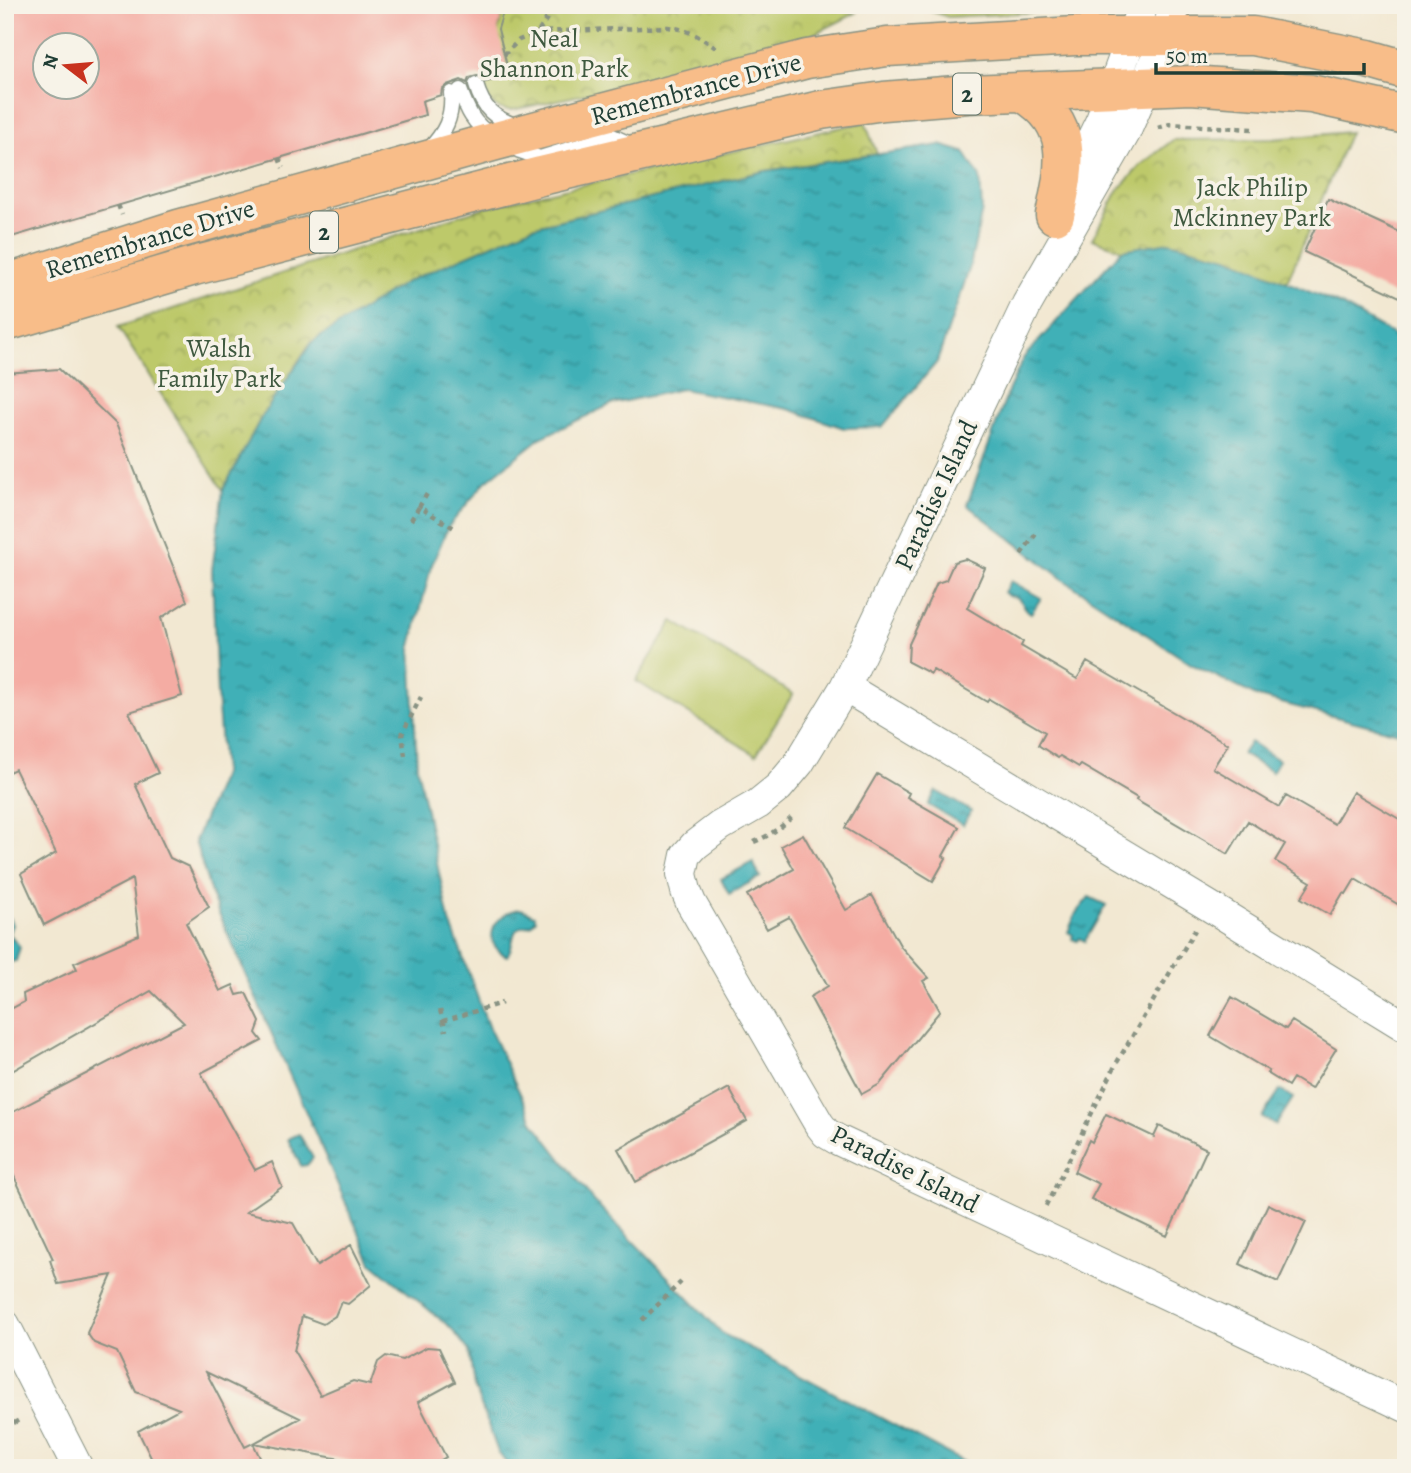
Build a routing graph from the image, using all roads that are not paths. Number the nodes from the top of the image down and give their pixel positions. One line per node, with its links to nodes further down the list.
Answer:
1 (1154, 21): 2 (highway, Remembrance Drive / 2); 4 (street); 7 (highway, Remembrance Drive / 2)
2 (1406, 70)
3 (477, 85): 7 (lane)
4 (1129, 88): 5 (highway, Remembrance Drive / 2); 6 (highway, Remembrance Drive / 2); 10 (street, Paradise Island); 12 (street, Paradise Island)
5 (1024, 93): 8 (highway, Remembrance Drive / 2); 10 (highway)
6 (1406, 114)
7 (516, 136): 8 (lane); 9 (highway, Remembrance Drive / 2); 9 (lane)
8 (646, 152): 13 (highway, Remembrance Drive / 2)
9 (414, 163): 11 (highway, Remembrance Drive / 2)
10 (1055, 215): 12 (street, Paradise Island)
11 (5, 284)
12 (1027, 304): 14 (street, Paradise Island)
13 (5, 322)
14 (845, 687): 15 (street); 17 (street, Paradise Island)
15 (1406, 1027)
16 (5, 1325): 18 (street)
17 (1406, 1407)
18 (78, 1468)

